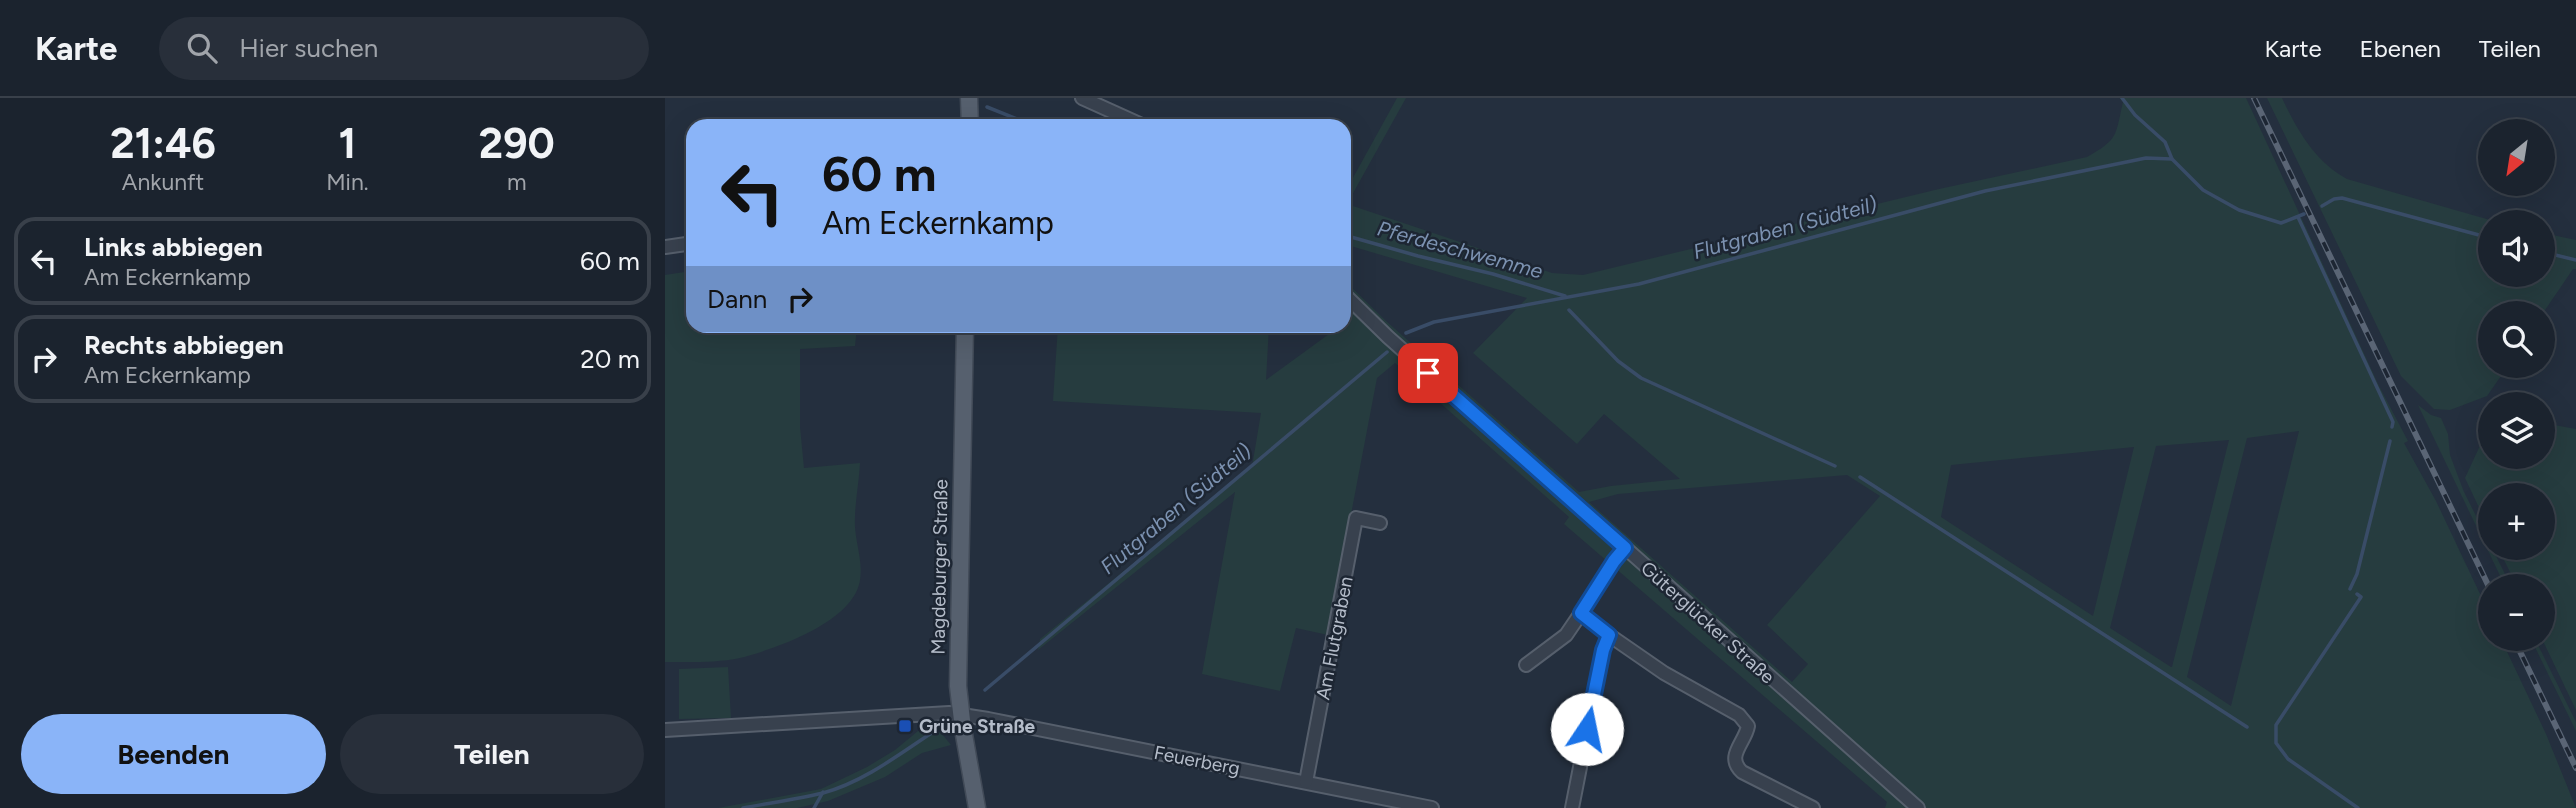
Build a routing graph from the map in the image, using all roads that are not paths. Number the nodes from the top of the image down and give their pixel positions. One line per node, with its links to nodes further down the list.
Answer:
1 (1082, 98): 2 (street)
2 (1129, 119)
3 (686, 244): 4 (street)
4 (665, 247)
5 (1351, 301): 8 (street, Güterglücker Straße)
6 (965, 333): 12 (main road, Magdeburger Straße)
7 (1380, 523): 14 (street, Am Flutgraben)
8 (1625, 548): 9 (street); 19 (street, Güterglücker Straße)
9 (1581, 613): 10 (street); 11 (street)
10 (1609, 635): 17 (street); 18 (street)
11 (1526, 665)
12 (961, 716): 13 (street); 14 (street, Feuerberg); 15 (main road, Magdeburger Straße)
13 (665, 730)
14 (1306, 782): 16 (street, Feuerberg)
15 (977, 808)
16 (1432, 808)
17 (1572, 808)
18 (1813, 808)
19 (1918, 808)

